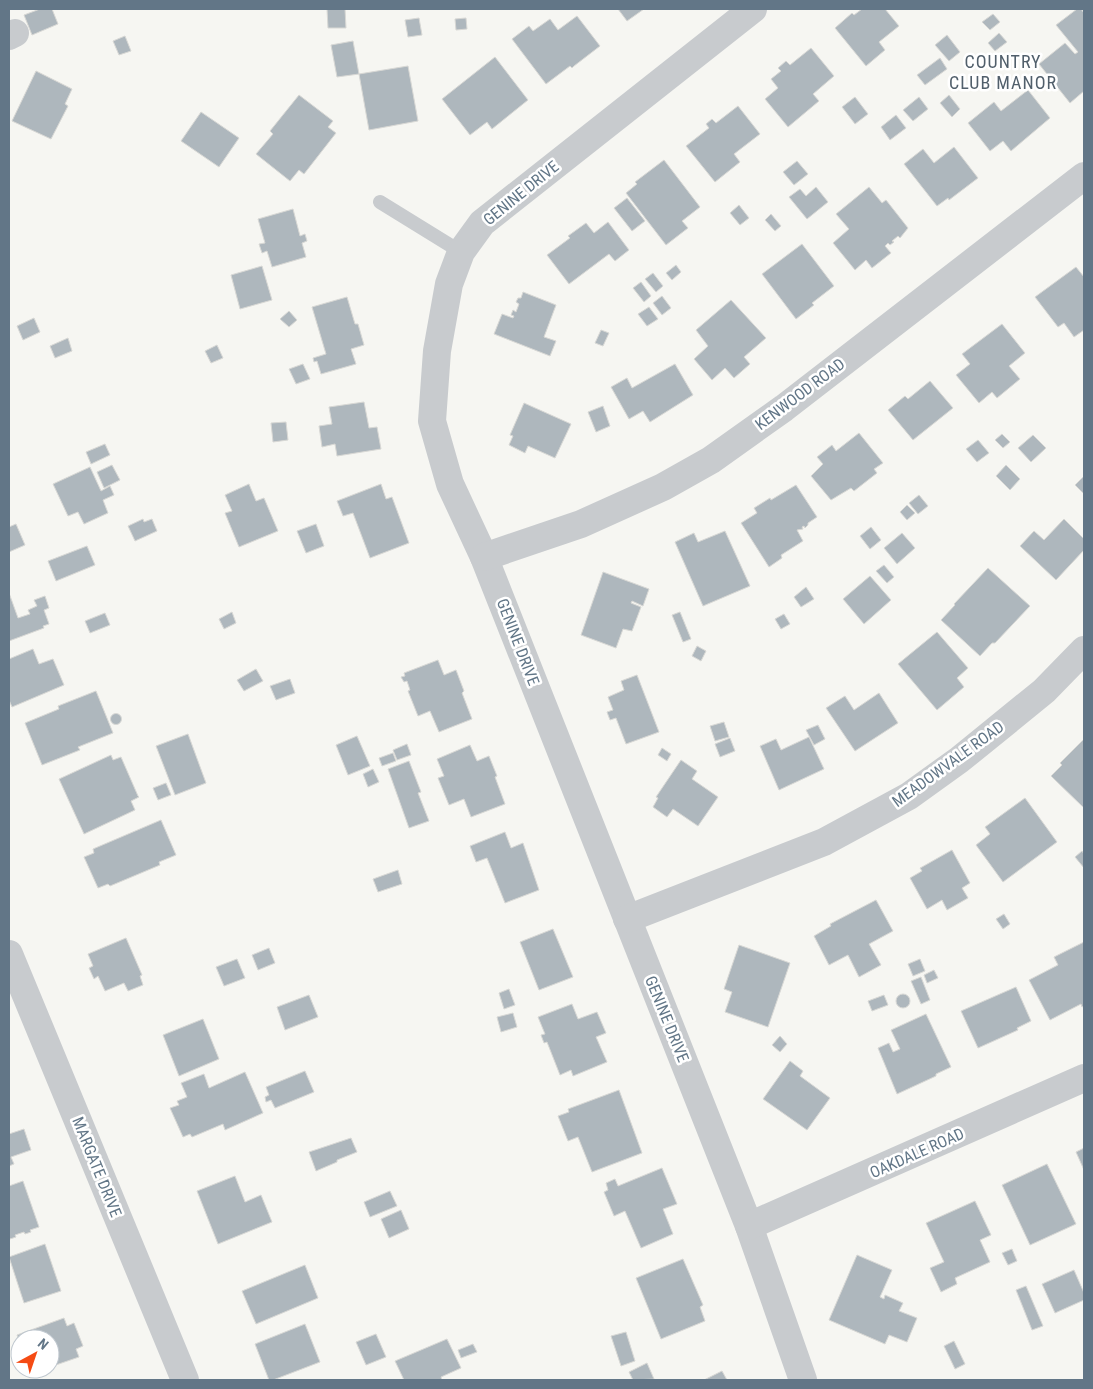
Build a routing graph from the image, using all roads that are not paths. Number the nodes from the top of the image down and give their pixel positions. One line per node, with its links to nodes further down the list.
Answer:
1 (753, 9): 4 (street, GENINE DRIVE)
2 (1084, 176): 5 (street, KENWOOD ROAD)
3 (380, 202): 4 (lane)
4 (461, 252): 5 (street, GENINE DRIVE)
5 (484, 557): 7 (street, GENINE DRIVE)
6 (1084, 650): 7 (street, MEADOWVALE ROAD)
7 (627, 919): 10 (street, GENINE DRIVE)
8 (9, 954): 11 (street, MARGATE DRIVE)
9 (1084, 1078): 10 (street, OAKDALE ROAD)
10 (748, 1226): 12 (street, GENINE DRIVE)
11 (185, 1380)
12 (803, 1380)

